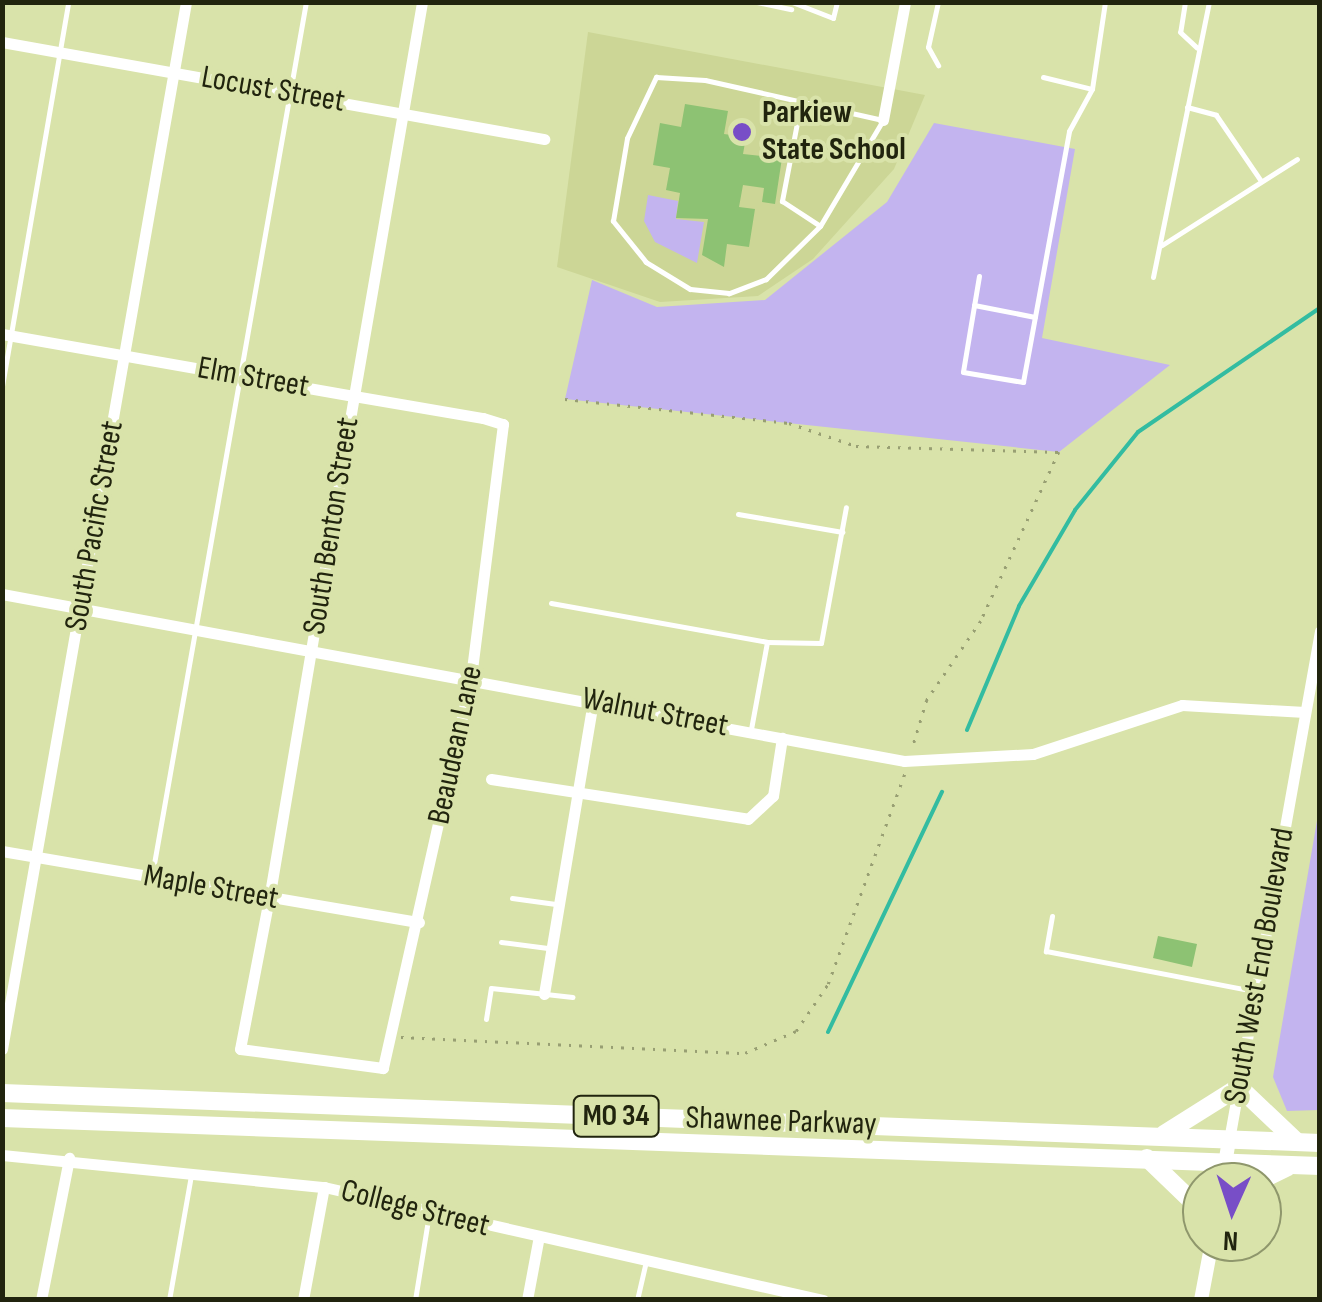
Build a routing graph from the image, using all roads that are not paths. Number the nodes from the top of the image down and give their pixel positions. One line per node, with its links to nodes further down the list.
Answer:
1 (68, 2): 15 (lane)
2 (186, 2): 17 (street, South Pacific Street)
3 (306, 2): 20 (lane)
4 (422, 2): 23 (street, South Benton Street)
5 (757, 2): 12 (lane)
6 (837, 2): 12 (lane)
7 (904, 2): 24 (street)
8 (938, 2): 16 (lane)
9 (1104, 2): 19 (lane)
10 (1184, 2): 14 (lane)
11 (1209, 2): 14 (lane)
12 (791, 6)
13 (2, 42): 15 (street, Locust Street)
14 (1197, 48): 22 (lane)
15 (60, 52): 17 (street, Locust Street); 34 (lane)
16 (938, 65)
17 (173, 72): 20 (street, Locust Street); 35 (street, South Pacific Street)
18 (1043, 77): 19 (lane)
19 (1092, 88): 33 (lane)
20 (290, 93): 23 (street, Locust Street); 36 (lane)
21 (801, 102): 24 (lane); 28 (lane); 28 (lane)
22 (1188, 107): 27 (lane); 29 (lane)
23 (402, 113): 25 (street, Locust Street); 38 (street, South Benton Street)
24 (883, 120): 28 (lane)
25 (544, 139)
26 (1296, 159): 27 (lane)
27 (1261, 181): 29 (lane)
28 (820, 226)
29 (1162, 245): 31 (lane)
30 (979, 276): 32 (lane)
31 (1153, 277)
32 (974, 304): 33 (lane); 33 (lane)
33 (1035, 317)
34 (6, 334): 35 (street, Elm Street); 37 (lane)
35 (125, 355): 36 (street, Elm Street); 45 (street, South Pacific Street)
36 (241, 376): 38 (street, Elm Street); 46 (lane)
37 (2, 386)
38 (354, 396): 39 (street, Elm Street); 49 (street, South Benton Street)
39 (503, 424): 50 (street, Beaudean Lane)
40 (846, 507): 42 (lane)
41 (738, 514): 42 (lane)
42 (842, 532): 48 (lane)
43 (2, 594): 45 (street, Walnut Street)
44 (551, 603): 48 (lane)
45 (80, 608): 46 (street, Walnut Street); 58 (street, South Pacific Street)
46 (196, 628): 49 (street, Walnut Street); 59 (lane)
47 (1320, 632): 52 (street, South West End Boulevard)
48 (768, 642): 53 (lane)
49 (312, 649): 50 (street, Walnut Street); 60 (street, South Benton Street)
50 (471, 677): 51 (street, Walnut Street); 64 (street, Beaudean Lane)
51 (593, 701): 53 (street, Walnut Street); 56 (street)
52 (1305, 712): 54 (street, Walnut Street); 67 (street, South West End Boulevard)
53 (751, 732): 54 (street, Walnut Street)
54 (782, 738): 56 (street)
55 (491, 779): 56 (street)
56 (577, 793): 62 (street)
57 (2, 851): 58 (street, Maple Street)
58 (38, 857): 59 (street, Maple Street); 71 (street, South Pacific Street)
59 (151, 878): 60 (street, Maple Street)
60 (269, 898): 64 (street, Maple Street); 72 (street, South Benton Street)
61 (512, 898): 62 (lane)
62 (559, 905): 66 (street)
63 (1052, 916): 67 (lane)
64 (420, 922): 72 (street, Beaudean Lane)
65 (500, 942): 66 (lane)
66 (551, 949): 68 (street)
67 (1256, 992): 73 (street, South West End Boulevard)
68 (544, 994): 69 (lane); 70 (lane)
69 (573, 997)
70 (486, 1019)
71 (3, 1049)
72 (388, 1063)
73 (1239, 1087): 76 (highway); 77 (street, South West End Boulevard); 78 (highway)
74 (2, 1093): 76 (highway, Shawnee Parkway / MO 34)
75 (2, 1118): 82 (highway, Shawnee Parkway / MO 34)
76 (1159, 1136): 77 (highway, Shawnee Parkway / MO 34)
77 (1230, 1140): 78 (highway, Shawnee Parkway / MO 34); 83 (street, South West End Boulevard)
78 (1296, 1142): 79 (highway, Shawnee Parkway / MO 34)
79 (1320, 1143)
80 (2, 1155): 81 (street, College Street)
81 (69, 1158): 87 (street, College Street); 95 (street)
82 (1147, 1158): 83 (highway, Shawnee Parkway / MO 34); 89 (highway)
83 (1226, 1161): 84 (highway, Shawnee Parkway / MO 34)
84 (1295, 1164): 85 (highway, Shawnee Parkway / MO 34); 86 (highway)
85 (1320, 1166)
86 (1282, 1170)
87 (192, 1172): 88 (street, College Street); 96 (lane)
88 (324, 1188): 90 (street, College Street); 97 (street)
89 (1182, 1192)
90 (430, 1208): 91 (street, College Street); 98 (lane)
91 (538, 1241): 93 (street, College Street); 99 (street)
92 (1208, 1262): 102 (street)
93 (645, 1264): 94 (street, College Street); 100 (lane)
94 (751, 1293): 101 (street, College Street)
95 (42, 1300)
96 (168, 1300)
97 (303, 1300)
98 (414, 1300)
99 (527, 1300)
100 (636, 1300)
101 (822, 1300)
102 (1201, 1300)

